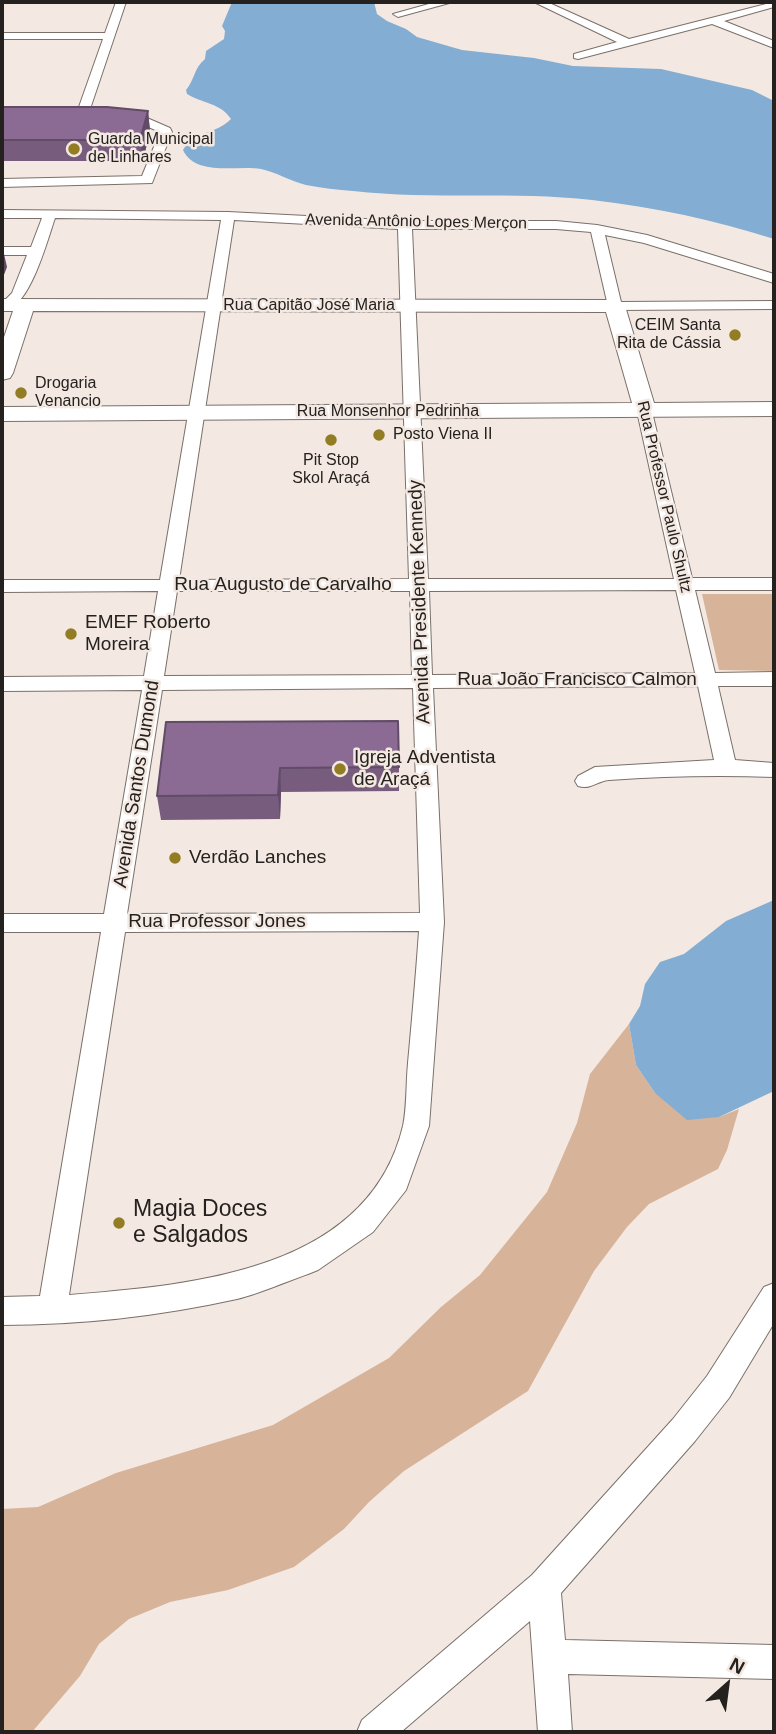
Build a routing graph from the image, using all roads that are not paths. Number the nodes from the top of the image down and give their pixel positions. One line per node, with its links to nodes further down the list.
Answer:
1 (121, 2): 8 (street)
2 (448, 2): 5 (street)
3 (539, 2): 9 (street)
4 (774, 4): 6 (street)
5 (398, 14)
6 (713, 20): 9 (street); 10 (street)
7 (2, 36): 8 (street)
8 (109, 36): 12 (street)
9 (628, 43): 11 (street)
10 (774, 45)
11 (578, 56)
12 (80, 121)
13 (107, 121): 15 (street)
14 (2, 183): 15 (street)
15 (33, 198): 16 (street); 18 (street)
16 (2, 214)
17 (228, 216): 18 (street, Avenida Antônio Lopes Merçon); 19 (street, Avenida Antônio Lopes Merçon); 26 (street, Avenida Santos Dumond)
18 (48, 221): 20 (street); 23 (street)
19 (405, 225): 21 (street, Avenida Antônio Lopes Merçon); 27 (street, Avenida Presidente Kennedy)
20 (2, 228)
21 (597, 229): 24 (street, Avenida Antônio Lopes Merçon); 28 (street, Rua Professor Paulo Shultz)
22 (2, 251): 23 (street)
23 (36, 251): 29 (street)
24 (774, 279)
25 (770, 305): 28 (street); 30 (street)
26 (214, 306): 27 (main road, Rua Capitão José Maria); 29 (main road, Rua Capitão José Maria); 35 (street, Avenida Santos Dumond)
27 (408, 306): 28 (main road, Rua Capitão José Maria); 34 (street, Avenida Presidente Kennedy)
28 (615, 306): 33 (main road, Rua Professor Paulo Shultz)
29 (11, 307): 31 (main road)
30 (774, 326)
31 (2, 373)
32 (774, 410): 33 (main road, Rua Monsenhor Pedrinha)
33 (645, 411): 34 (main road, Rua Monsenhor Pedrinha); 37 (street, Rua Professor Paulo Shultz)
34 (412, 412): 35 (main road, Rua Monsenhor Pedrinha); 39 (street, Avenida Presidente Kennedy)
35 (197, 413): 36 (main road, Rua Monsenhor Pedrinha); 41 (street, Avenida Santos Dumond)
36 (2, 414)
37 (684, 584): 38 (street, Rua Augusto de Carvalho); 39 (street, Rua Augusto de Carvalho); 43 (street, Rua Professor Paulo Shultz)
38 (774, 584)
39 (419, 585): 41 (street, Rua Augusto de Carvalho); 44 (street, Avenida Presidente Kennedy)
40 (2, 586): 41 (street, Rua Augusto de Carvalho)
41 (169, 586): 45 (street, Avenida Santos Dumond)
42 (774, 679): 43 (street, Rua João Francisco Calmon)
43 (706, 680): 44 (street, Rua João Francisco Calmon); 47 (street, Rua Professor Paulo Shultz)
44 (423, 681): 45 (street, Rua João Francisco Calmon); 50 (street, Avenida Presidente Kennedy)
45 (153, 683): 46 (street, Rua João Francisco Calmon); 52 (street, Avenida Santos Dumond)
46 (2, 684)
47 (726, 767): 48 (street); 49 (street)
48 (774, 770)
49 (586, 782)
50 (432, 922): 52 (street, Rua Professor Jones); 55 (street, Avenida Presidente Kennedy)
51 (2, 923): 52 (street, Rua Professor Jones)
52 (115, 923): 55 (street, Avenida Santos Dumond)
53 (774, 1297): 56 (street)
54 (2, 1311): 55 (street, Avenida Presidente Kennedy)
55 (52, 1311)
56 (544, 1587): 57 (street); 59 (street)
57 (549, 1657): 58 (street); 60 (street)
58 (774, 1662)
59 (374, 1732)
60 (555, 1732)

